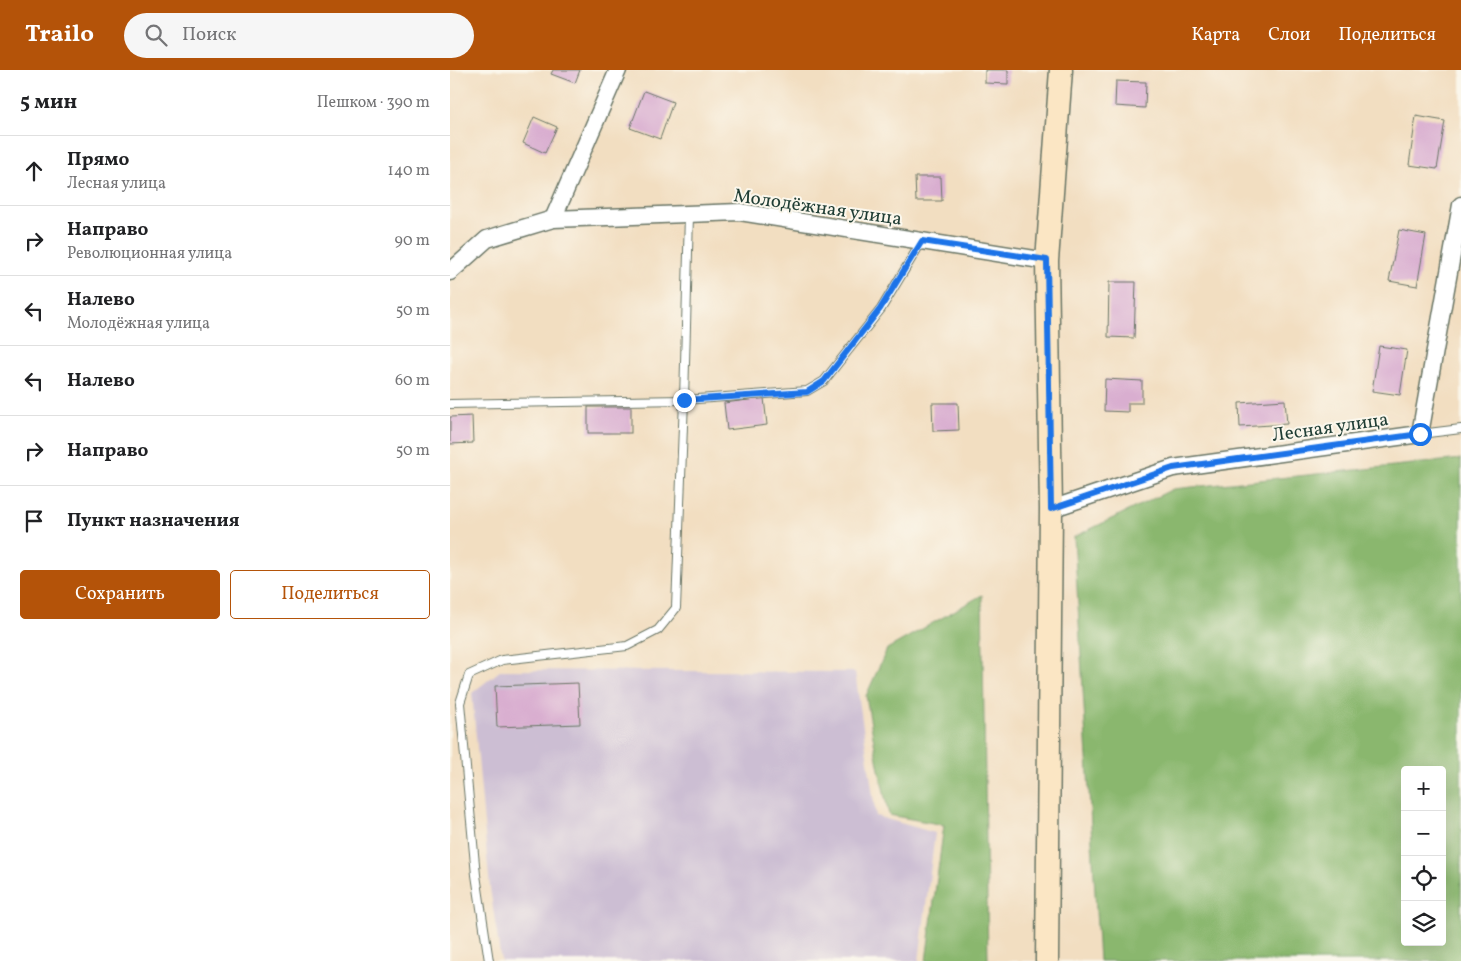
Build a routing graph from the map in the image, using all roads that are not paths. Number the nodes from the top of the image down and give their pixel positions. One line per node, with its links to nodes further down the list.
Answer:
1 (618, 70): 5 (street)
2 (1061, 70): 7 (street)
3 (1461, 205): 12 (street)
4 (689, 215): 5 (street, Молодёжная улица); 6 (street, Молодёжная улица); 9 (lane)
5 (553, 219): 8 (street, Молодёжная улица)
6 (922, 241): 7 (street, Молодёжная улица); 9 (lane)
7 (1047, 260): 13 (street)
8 (450, 272)
9 (684, 400): 10 (lane); 14 (lane)
10 (450, 404)
11 (1461, 429): 12 (lane)
12 (1420, 434): 13 (street, Лесная улица)
13 (1051, 512): 15 (street)
14 (489, 961)
15 (1047, 961)

